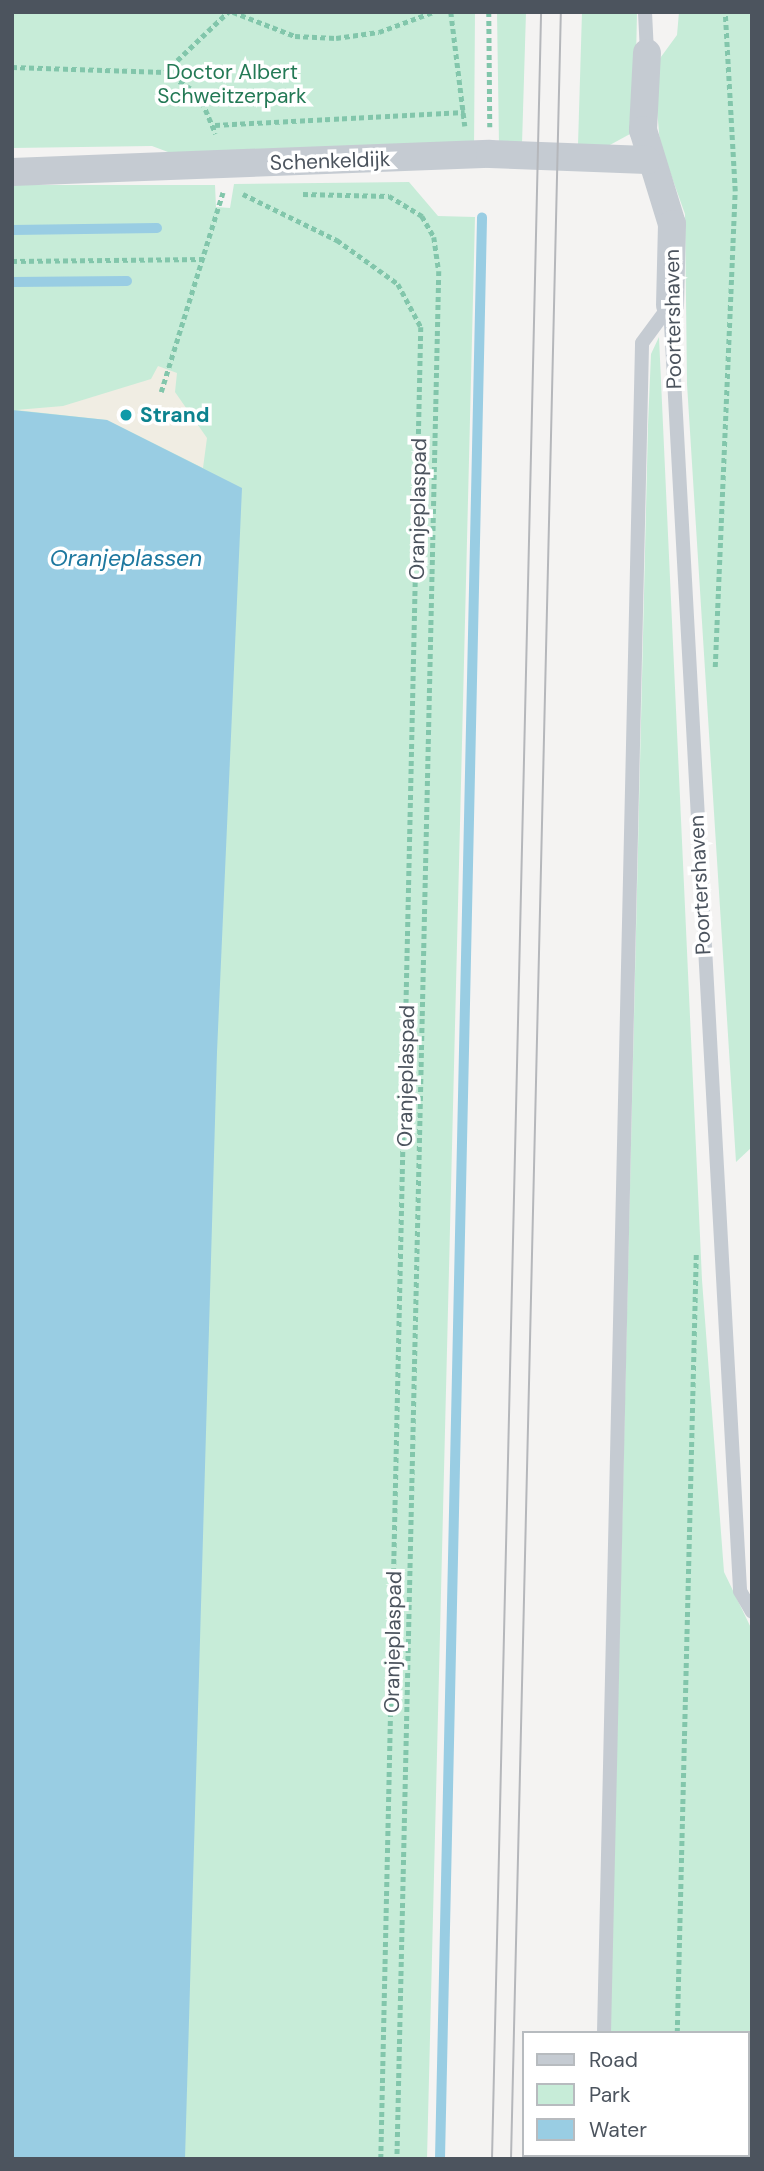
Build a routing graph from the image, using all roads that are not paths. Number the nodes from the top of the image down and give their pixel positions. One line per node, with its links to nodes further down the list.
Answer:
1 (645, 12): 2 (lane)
2 (647, 53): 3 (street)
3 (648, 160): 4 (street, Schenkeldijk); 5 (street, Poortershaven)
4 (12, 172)
5 (670, 305): 6 (lane, Poortershaven); 7 (lane)
6 (752, 1612)
7 (604, 2031)

